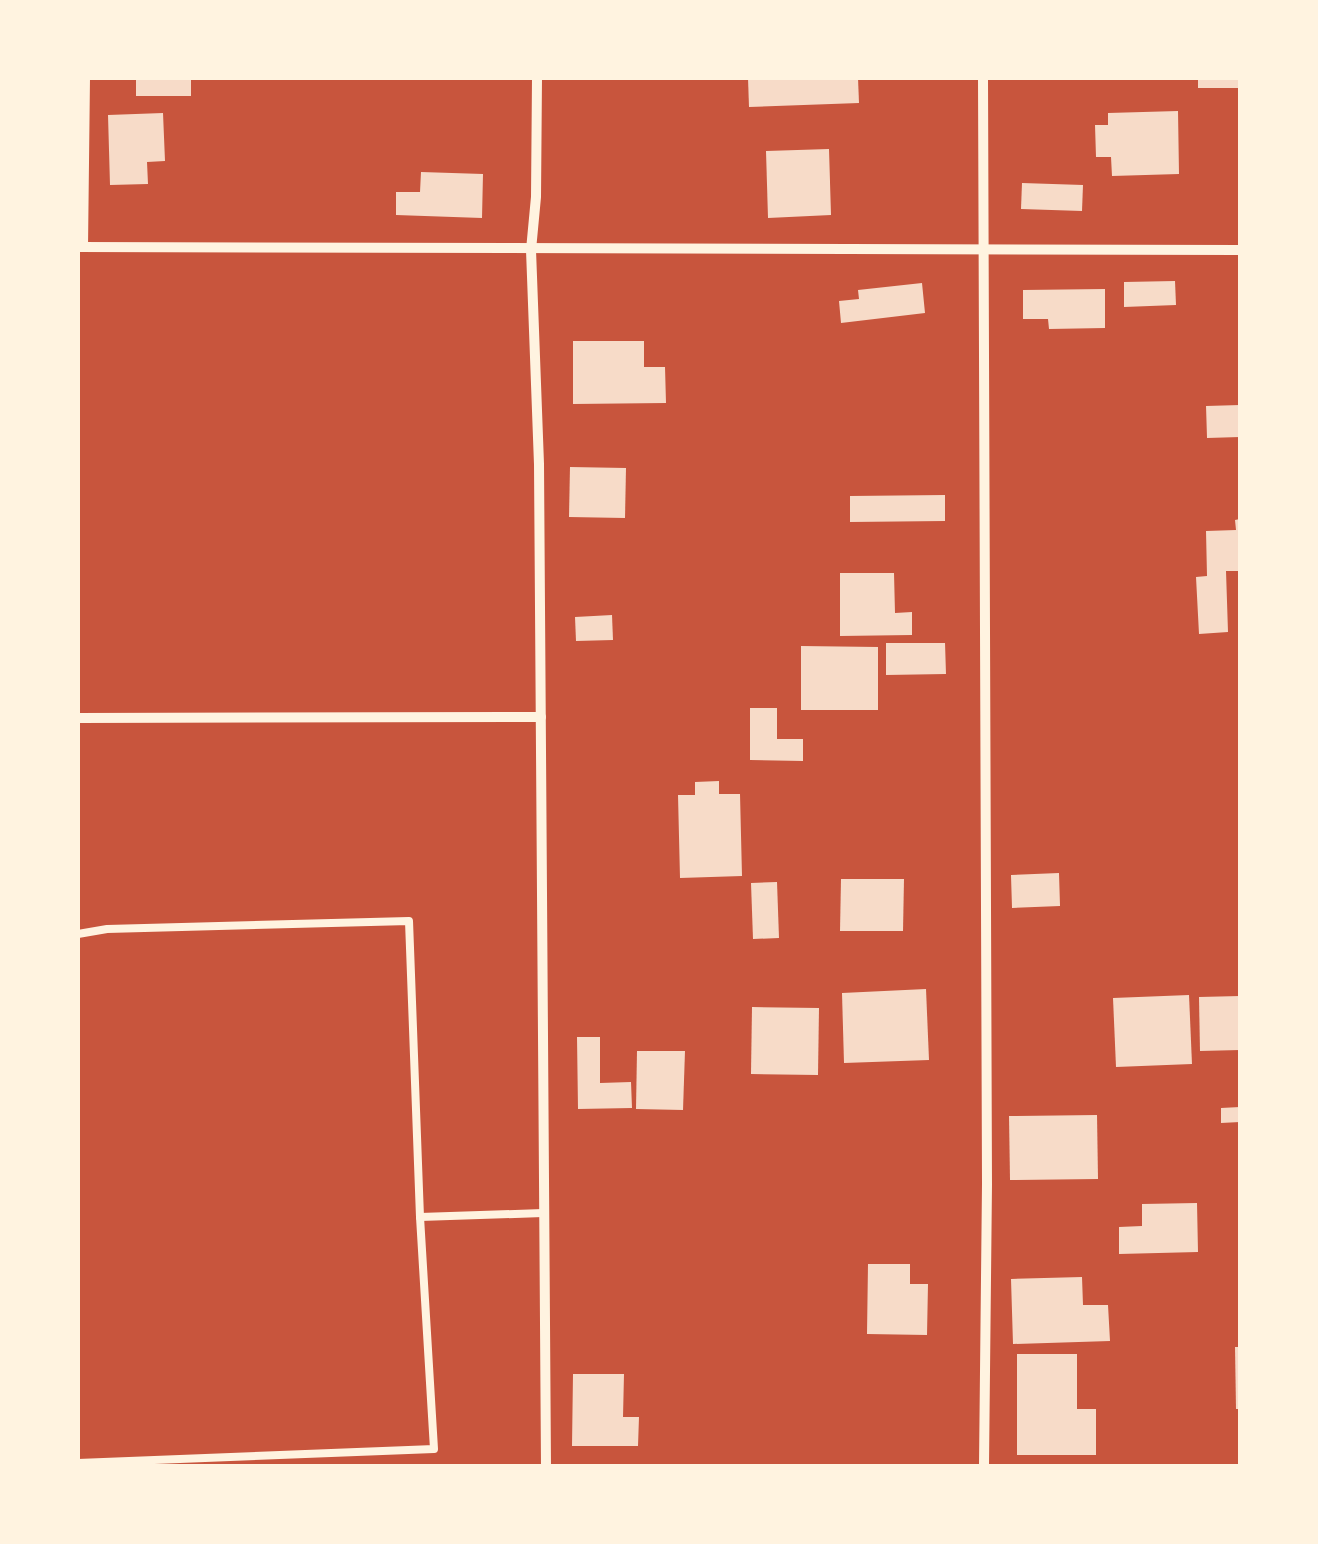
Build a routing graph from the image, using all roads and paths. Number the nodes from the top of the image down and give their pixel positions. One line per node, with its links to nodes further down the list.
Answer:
1 (85, 78): 4 (street)
2 (537, 78): 6 (street)
3 (983, 78): 5 (street)
4 (80, 247): 6 (street)
5 (983, 249): 6 (street); 7 (street); 15 (street)
6 (531, 250): 8 (street)
7 (1240, 250)
8 (541, 717): 9 (street); 11 (street)
9 (78, 718)
10 (78, 934): 12 (lane)
11 (543, 1213): 12 (lane); 14 (street)
12 (420, 1217): 13 (lane)
13 (78, 1462)
14 (546, 1466)
15 (984, 1466)

